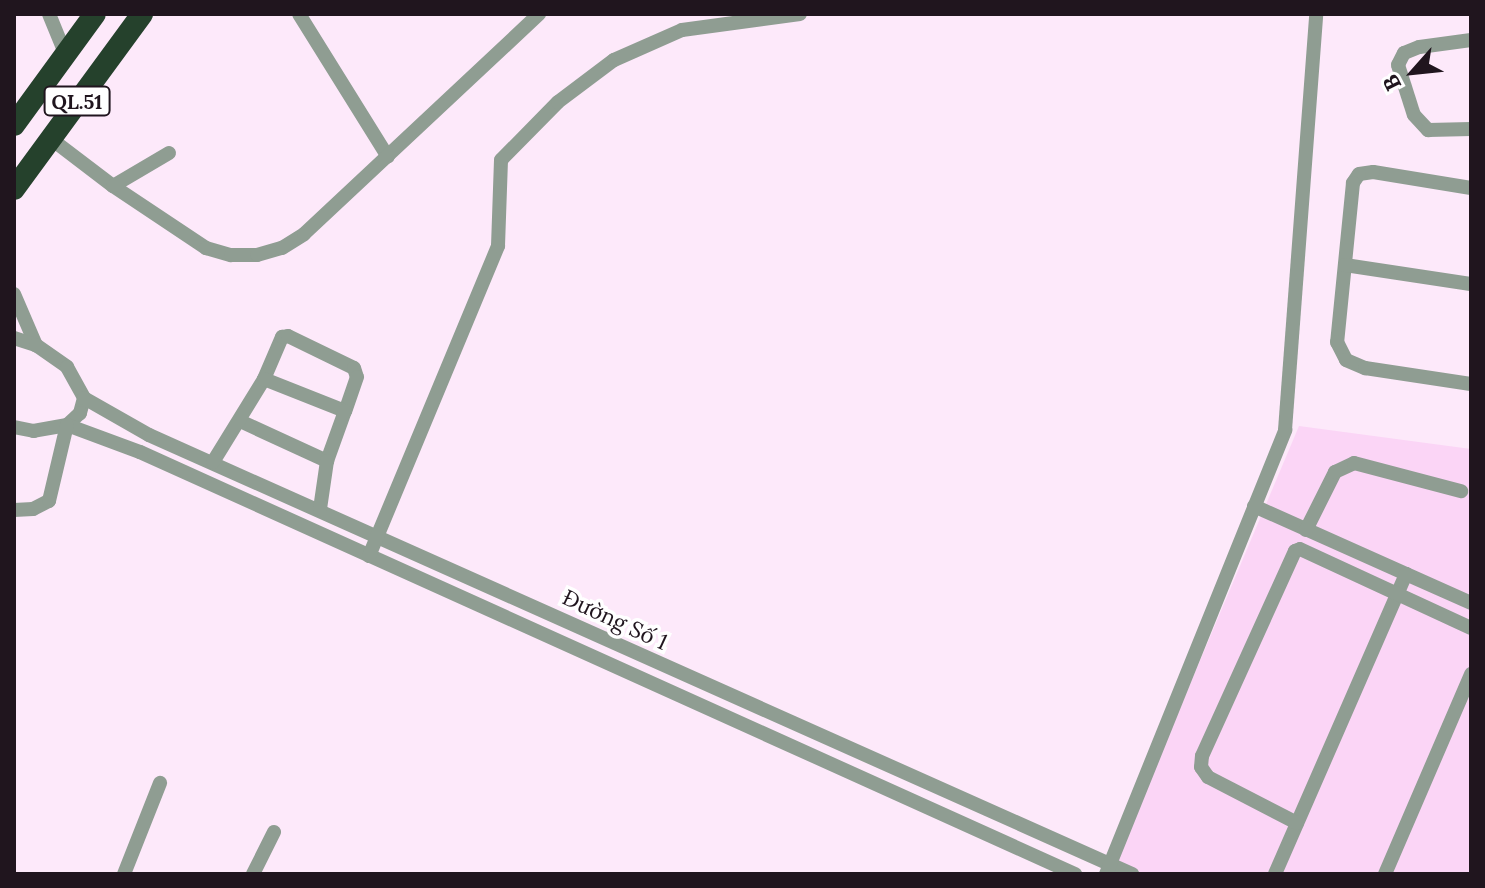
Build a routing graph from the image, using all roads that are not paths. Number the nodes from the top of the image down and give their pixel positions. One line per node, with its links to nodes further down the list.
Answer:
1 (49, 14): 10 (street)
2 (95, 14): 10 (highway, QL.51)
3 (142, 14): 13 (highway, QL.51)
4 (299, 14): 15 (street)
5 (539, 14): 15 (street)
6 (800, 14): 8 (street)
7 (1316, 14): 35 (street)
8 (773, 16): 39 (street)
9 (1471, 40): 12 (street)
10 (65, 53): 11 (highway, QL.51)
11 (14, 125)
12 (1471, 129)
13 (50, 138): 16 (highway, QL.51); 17 (street)
14 (169, 153): 17 (street)
15 (388, 157): 17 (street)
16 (20, 181): 19 (street)
17 (113, 186)
18 (1471, 188): 20 (street)
19 (14, 205)
20 (1345, 265): 21 (street); 26 (street)
21 (1471, 284)
22 (14, 294): 24 (street)
23 (14, 338): 24 (street)
24 (36, 345): 27 (street)
25 (264, 379): 28 (street); 28 (street); 29 (street)
26 (1471, 384)
27 (84, 398): 30 (street); 33 (street, Đường Số 1)
28 (345, 411): 32 (street)
29 (240, 421): 32 (street); 33 (street)
30 (67, 425): 31 (street); 37 (street); 40 (street, Đường Số 1)
31 (14, 427)
32 (327, 461): 36 (street)
33 (213, 462): 36 (street, Đường Số 1)
34 (1461, 491): 38 (street)
35 (1254, 506): 38 (street); 49 (street)
36 (320, 509): 39 (street, Đường Số 1)
37 (14, 510)
38 (1306, 530): 41 (street)
39 (378, 534): 40 (street); 49 (street, Đường Số 1)
40 (369, 556): 53 (street, Đường Số 1)
41 (1406, 574): 42 (street); 43 (street)
42 (1397, 595): 44 (street); 47 (street); 47 (street)
43 (1471, 603)
44 (1471, 628)
45 (1471, 674): 55 (street)
46 (160, 783): 51 (street)
47 (1297, 823): 50 (street)
48 (274, 832): 52 (street)
49 (1108, 869): 54 (street, Đường Số 1)
50 (1280, 873)
51 (124, 874)
52 (253, 874)
53 (1075, 874)
54 (1132, 874)
55 (1385, 874)

